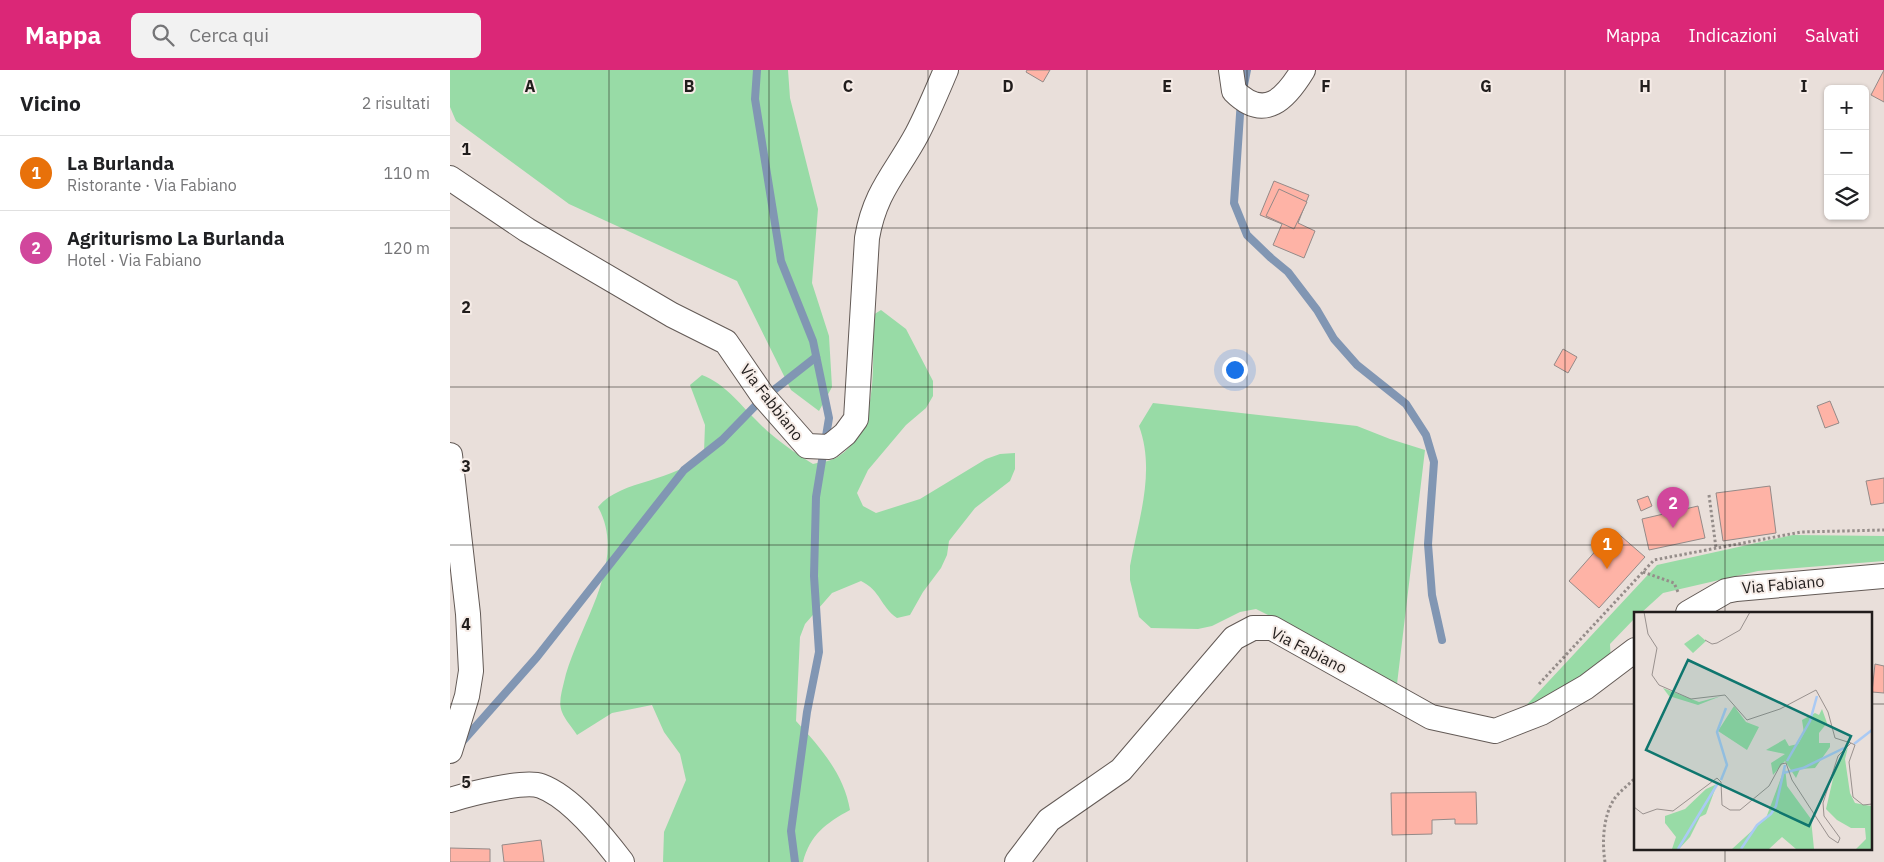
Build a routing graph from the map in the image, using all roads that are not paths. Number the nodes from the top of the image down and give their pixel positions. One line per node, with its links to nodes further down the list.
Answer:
1 (946, 70): 4 (street, Via Fabbiano)
2 (1231, 70): 3 (street)
3 (1303, 70)
4 (450, 178)
5 (450, 455): 9 (street)
6 (1884, 576): 7 (street, Via Fabiano)
7 (1684, 606)
8 (1634, 651): 12 (street, Via Fabiano)
9 (450, 751)
10 (450, 800): 11 (street)
11 (622, 862)
12 (1017, 862)

